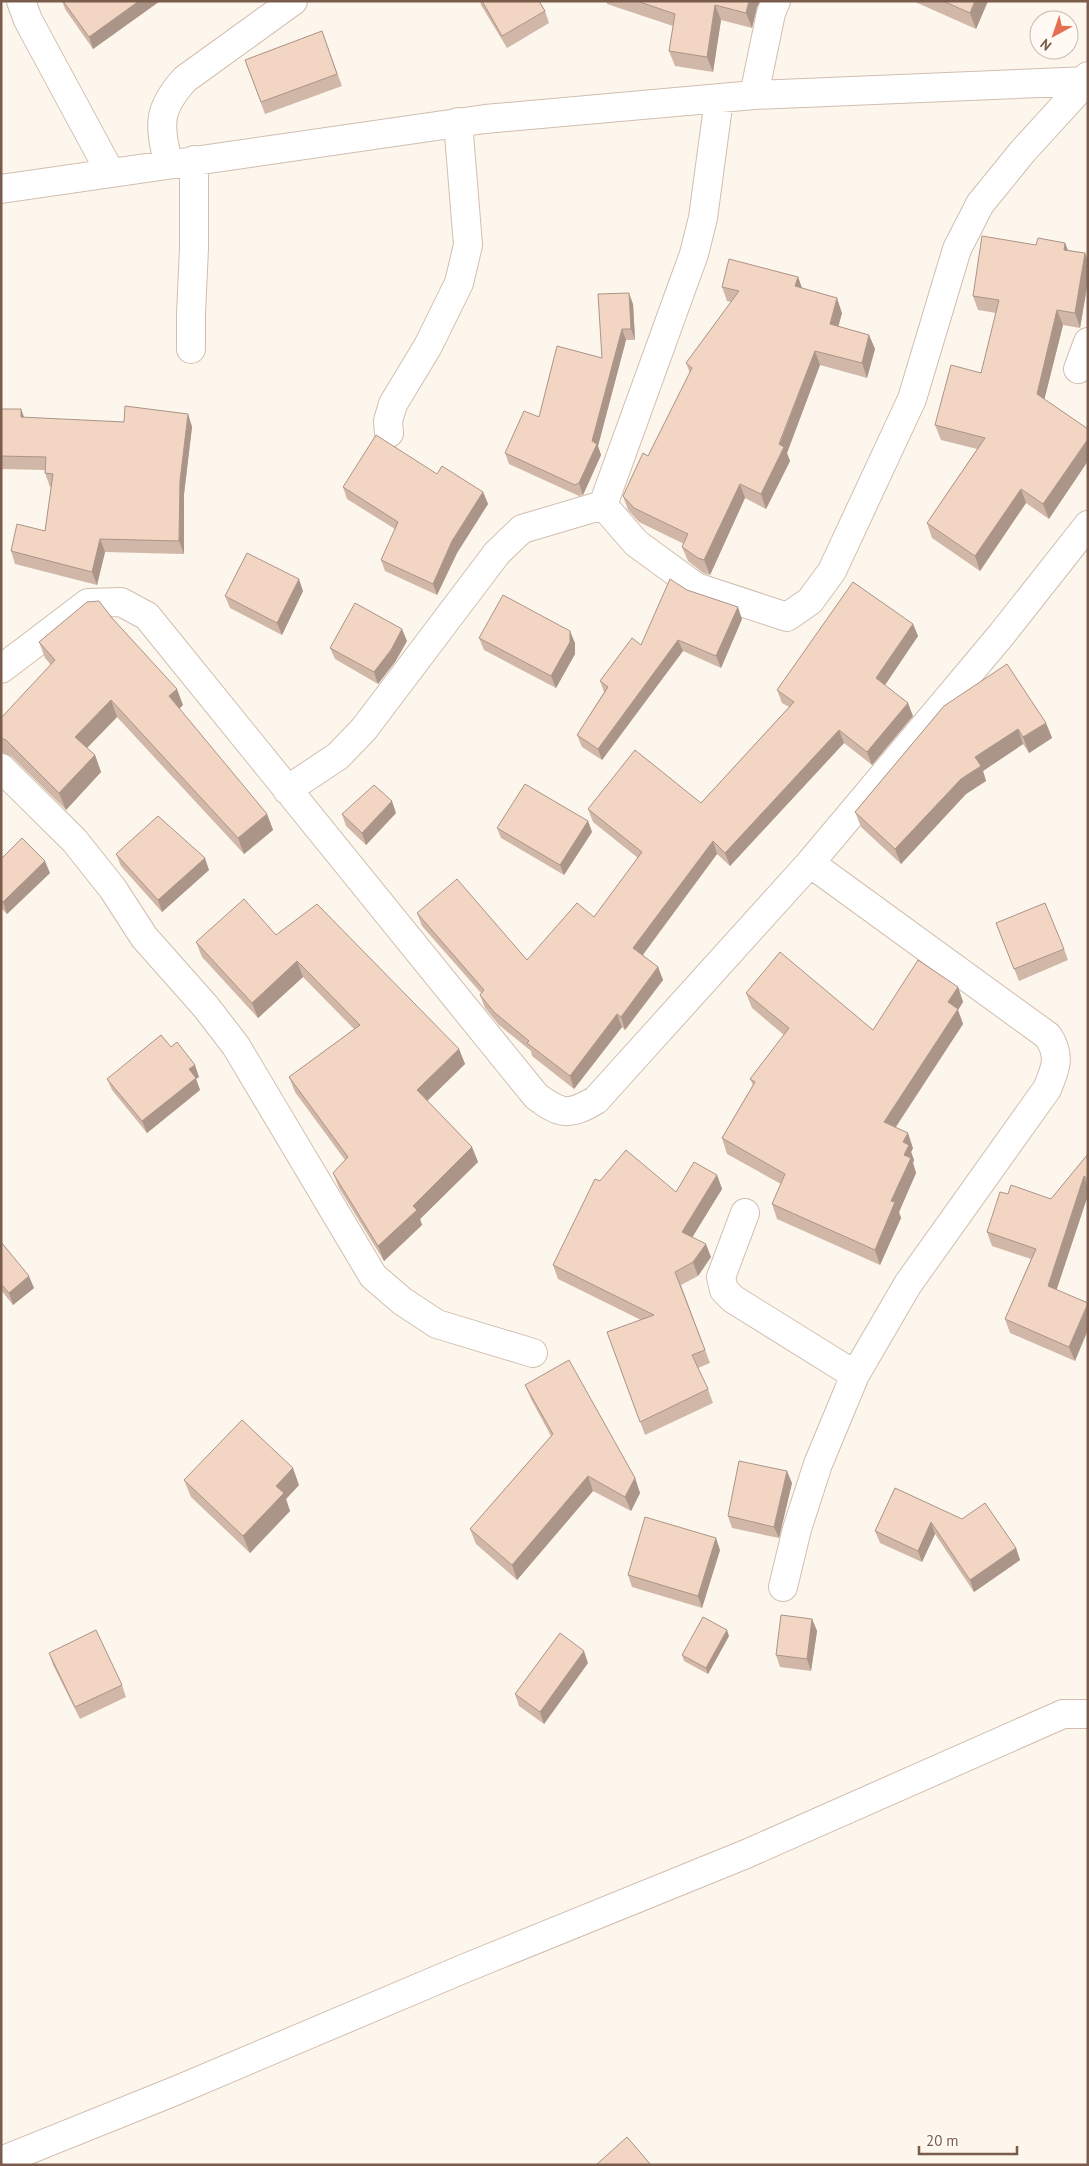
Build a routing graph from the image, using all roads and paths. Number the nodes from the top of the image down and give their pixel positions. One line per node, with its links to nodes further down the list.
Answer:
1 (21, 1): 10 (street)
2 (293, 1): 9 (street)
3 (776, 1): 5 (street)
4 (1087, 79): 5 (street); 16 (street)
5 (754, 95): 6 (street)
6 (719, 99): 7 (street); 16 (street)
7 (458, 122): 8 (street); 15 (street)
8 (194, 160): 9 (street); 13 (street)
9 (168, 163): 10 (street)
10 (110, 172): 11 (street)
11 (1, 189)
12 (1088, 342): 14 (street)
13 (191, 349)
14 (1078, 369)
15 (389, 433)
16 (603, 505): 20 (street)
17 (1088, 525): 21 (street)
18 (1, 669): 20 (street)
19 (1, 768): 23 (street)
20 (288, 790): 21 (street)
21 (810, 864): 24 (street)
22 (745, 1213): 24 (street)
23 (533, 1353)
24 (855, 1375): 25 (street)
25 (783, 1587)
26 (1088, 1714): 27 (street)
27 (1, 2161)

